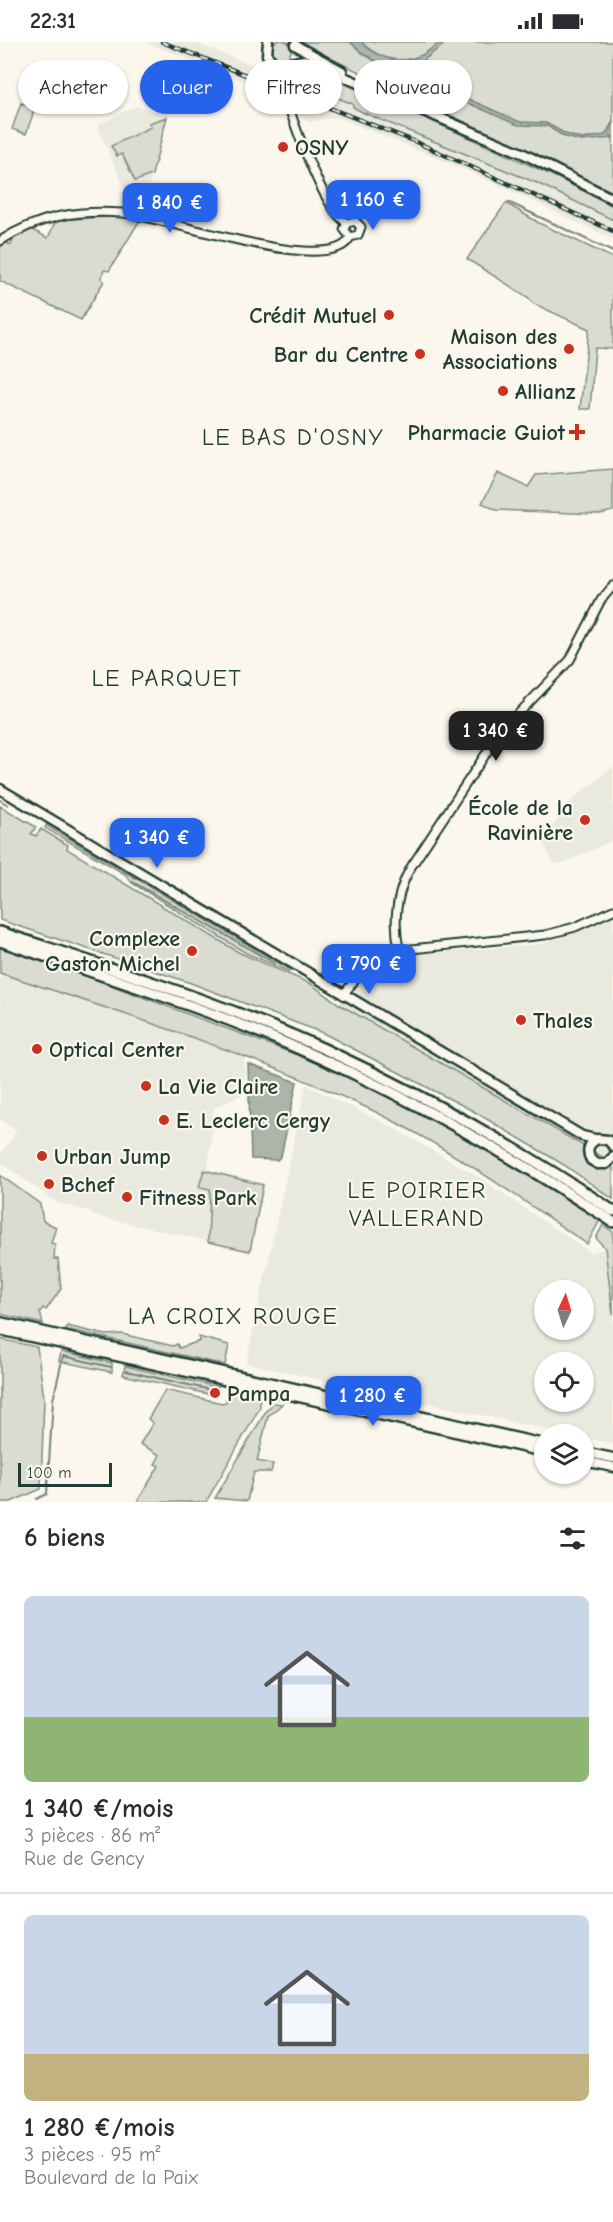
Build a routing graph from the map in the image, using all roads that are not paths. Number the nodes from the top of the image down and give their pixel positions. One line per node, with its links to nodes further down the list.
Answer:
1 (268, 42): 3 (main road)
2 (295, 44): 5 (main road); 6 (main road)
3 (269, 58): 4 (main road)
4 (273, 60)
5 (291, 60)
6 (354, 77)
7 (291, 114): 10 (street, bridge)
8 (431, 114): 9 (main road)
9 (613, 199)
10 (347, 223): 11 (street); 11 (street)
11 (350, 237): 12 (street)
12 (0, 241)
13 (613, 586): 18 (street)
14 (0, 789): 19 (main road)
15 (613, 910): 18 (street)
16 (0, 932): 26 (highway)
17 (0, 940): 27 (highway)
18 (399, 949): 19 (street)
19 (343, 995): 21 (main road)
20 (613, 1132): 22 (main road); 23 (main road)
21 (582, 1136): 22 (main road); 24 (main road)
22 (599, 1139): 23 (main road); 24 (main road)
23 (612, 1145)
24 (588, 1148): 25 (main road)
25 (612, 1159)
26 (613, 1210)
27 (613, 1222)
28 (0, 1322): 30 (main road)
29 (0, 1330): 31 (main road)
30 (534, 1442)
31 (534, 1450)
32 (594, 1454): 33 (main road)
33 (613, 1458)
34 (594, 1463): 35 (main road)
35 (613, 1467)

